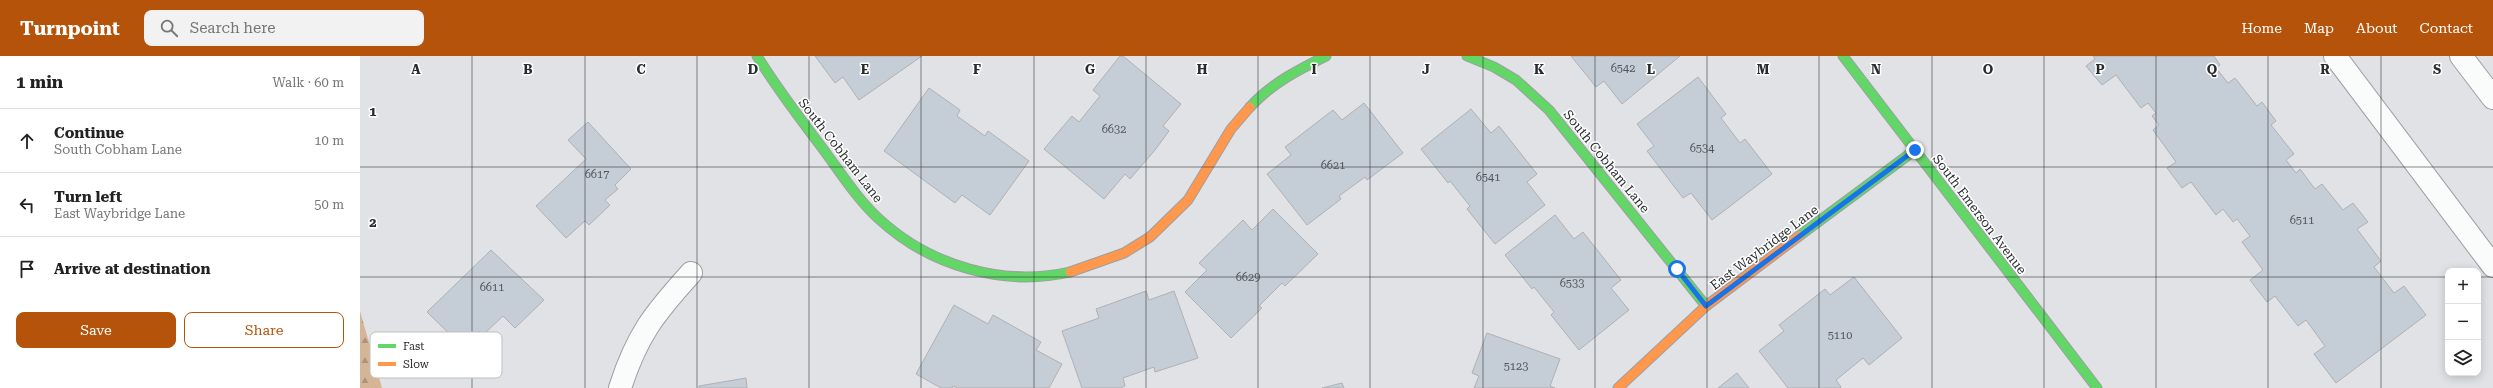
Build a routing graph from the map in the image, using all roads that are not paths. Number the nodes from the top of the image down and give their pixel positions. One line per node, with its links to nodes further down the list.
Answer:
1 (757, 56): 2 (street, South Cobham Lane)
2 (1326, 56)
3 (1467, 56): 11 (street, South Cobham Lane)
4 (1843, 56): 8 (street, South Emerson Avenue)
5 (2335, 56): 9 (street)
6 (2461, 56): 7 (street)
7 (2493, 98)
8 (1915, 150): 11 (street, East Waybridge Lane); 14 (street, South Emerson Avenue)
9 (2493, 266)
10 (691, 273): 12 (street)
11 (1706, 306): 13 (street, East Waybridge Lane)
12 (620, 388)
13 (1618, 388)
14 (2097, 388)

